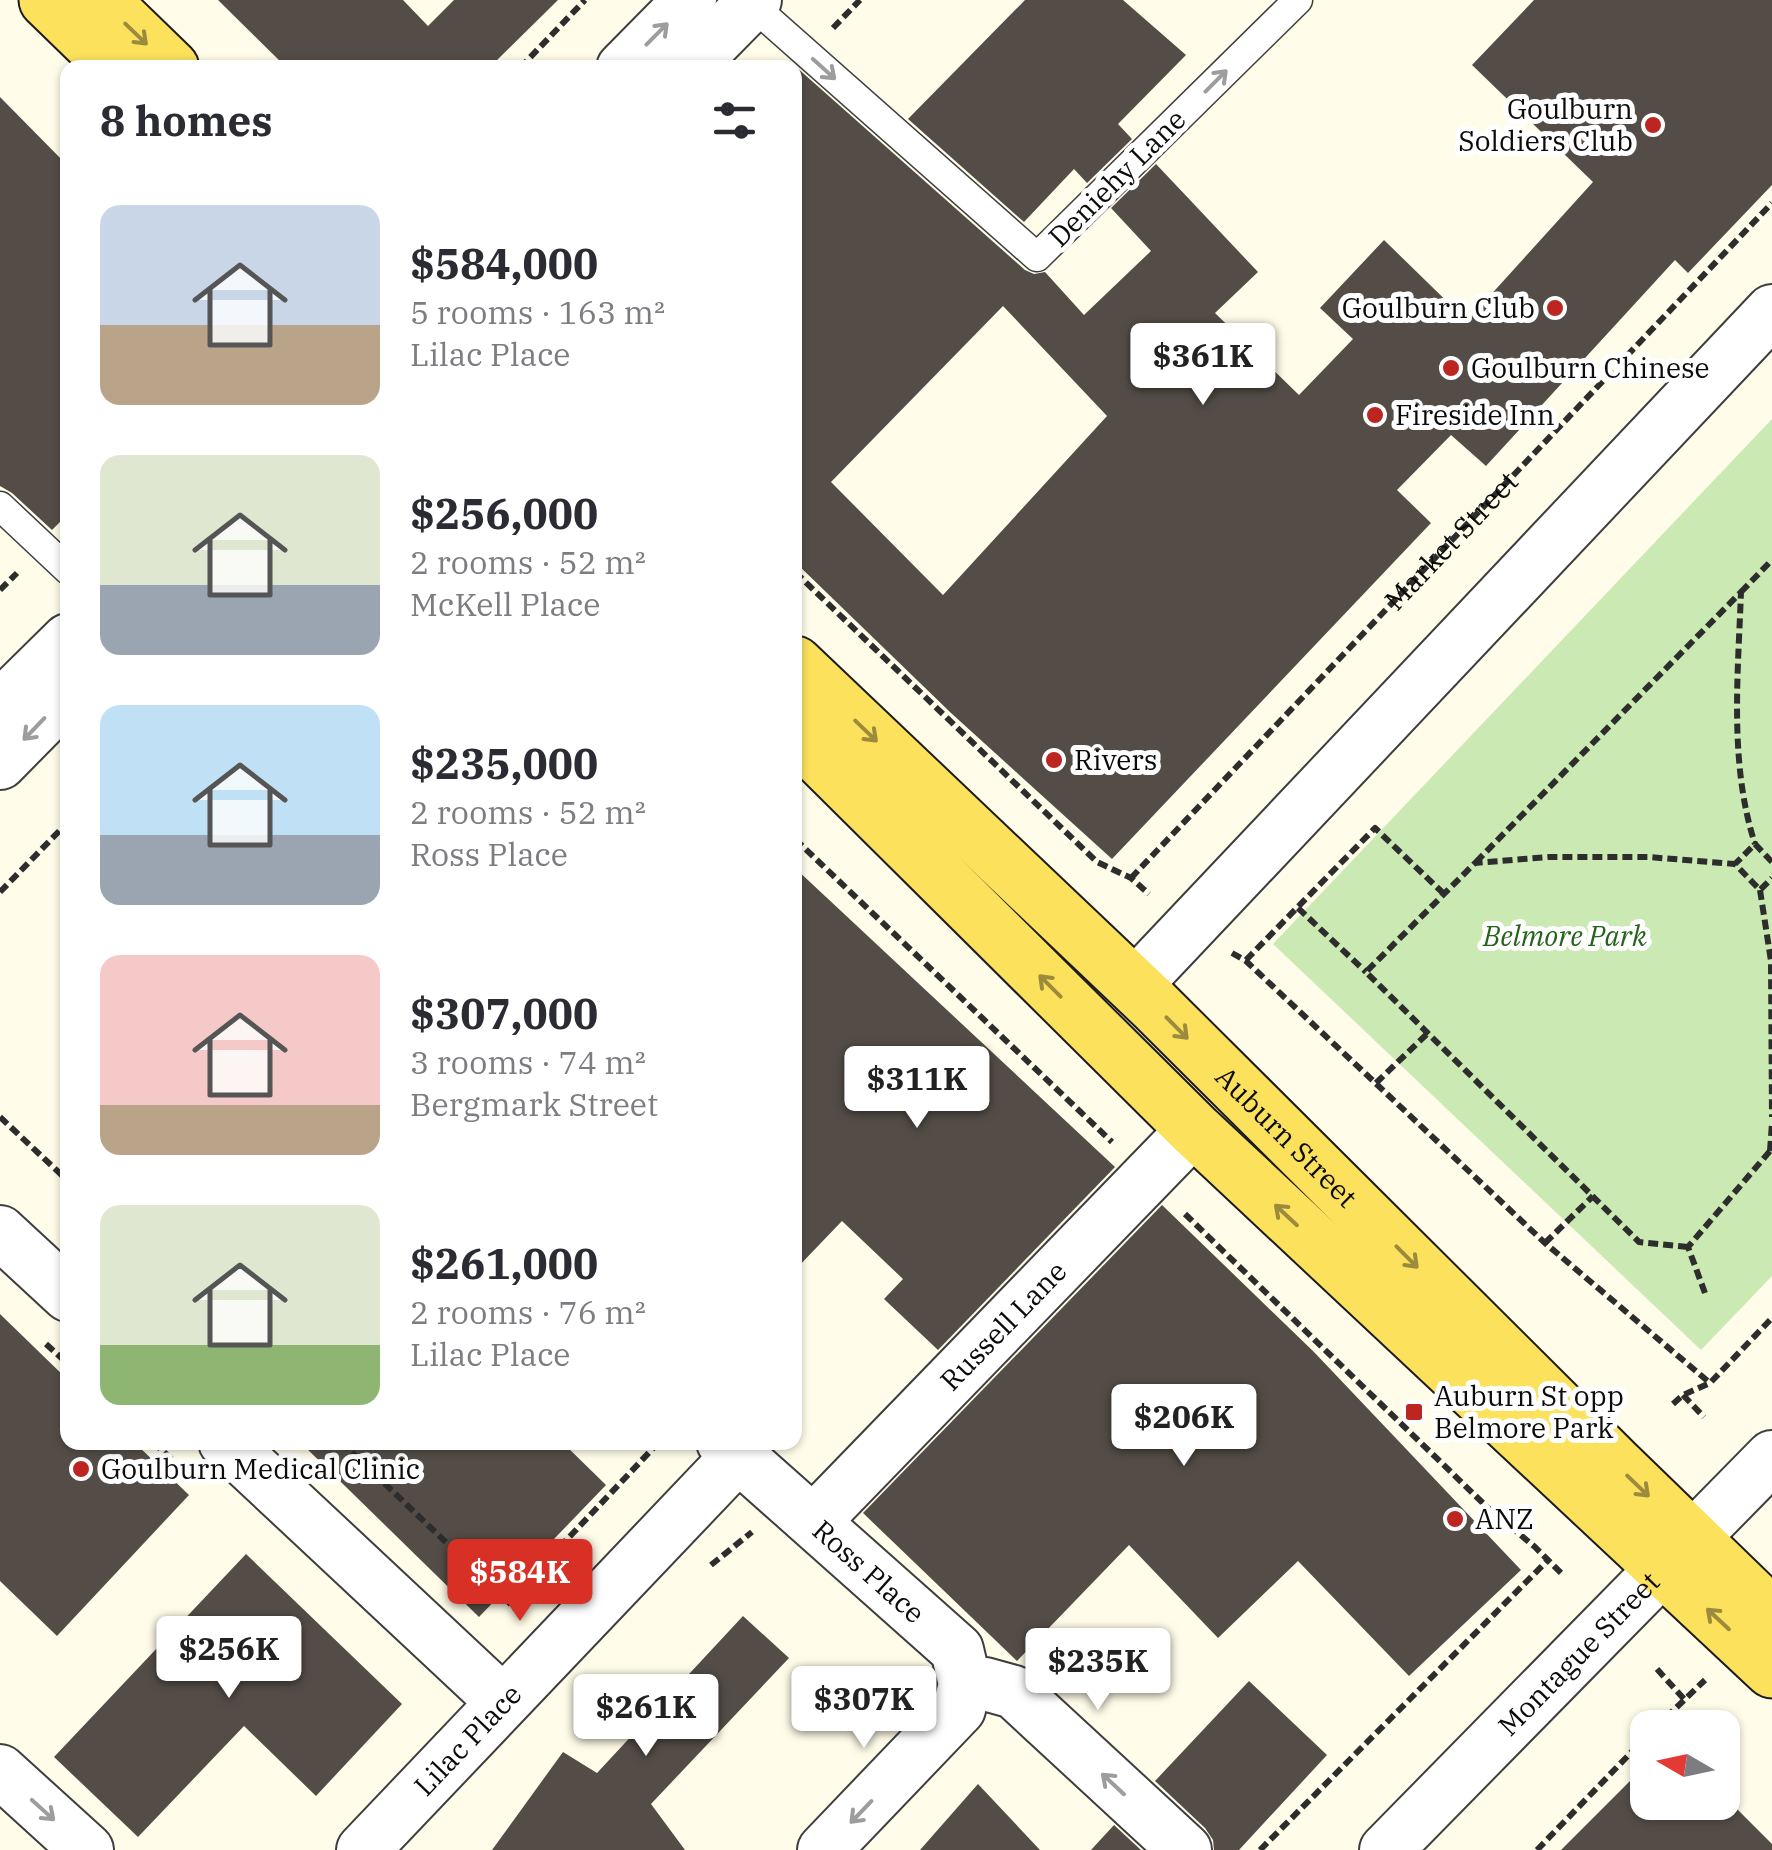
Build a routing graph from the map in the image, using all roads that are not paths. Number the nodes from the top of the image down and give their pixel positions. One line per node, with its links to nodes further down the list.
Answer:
1 (46, 0): 6 (main road)
2 (101, 0): 7 (main road, one-way to 7)
3 (690, 0): 8 (street, one-way to 3)
4 (1298, 0): 5 (lane, Deniehy Lane, one-way to 4)
5 (754, 2): 9 (street)
6 (108, 60)
7 (164, 60)
8 (631, 60)
9 (696, 60)
10 (1772, 312): 19 (street)
11 (0, 506): 12 (lane)
12 (60, 562)
13 (60, 648): 16 (street)
14 (802, 671): 19 (main road, Auburn Street, one-way to 19)
15 (60, 702): 18 (street, one-way to 18)
16 (0, 706)
17 (802, 740): 20 (main road, Auburn Street, one-way to 17)
18 (0, 763)
19 (1134, 986): 28 (main road, Auburn Street, one-way to 28)
20 (1194, 1128): 27 (street, Russell Lane); 28 (main road, Auburn Street, one-way to 20)
21 (0, 1232): 22 (street)
22 (60, 1288)
23 (234, 1450): 32 (street)
24 (730, 1450): 32 (street, Lilac Place)
25 (732, 1450): 27 (street, Ross Place)
26 (1772, 1457): 28 (street, Montague Street)
27 (814, 1522): 31 (street, Ross Place)
28 (1679, 1554): 29 (main road, Auburn Street); 30 (main road, Auburn Street, one-way to 28); 38 (street, Montague Street)
29 (1772, 1616)
30 (1772, 1670)
31 (965, 1684): 36 (street, one-way to 36); 37 (street, one-way to 31)
32 (502, 1701): 35 (street, Lilac Place)
33 (0, 1771): 34 (street, one-way to 34)
34 (87, 1850)
35 (362, 1850)
36 (824, 1850)
37 (1185, 1850)
38 (1386, 1850)

